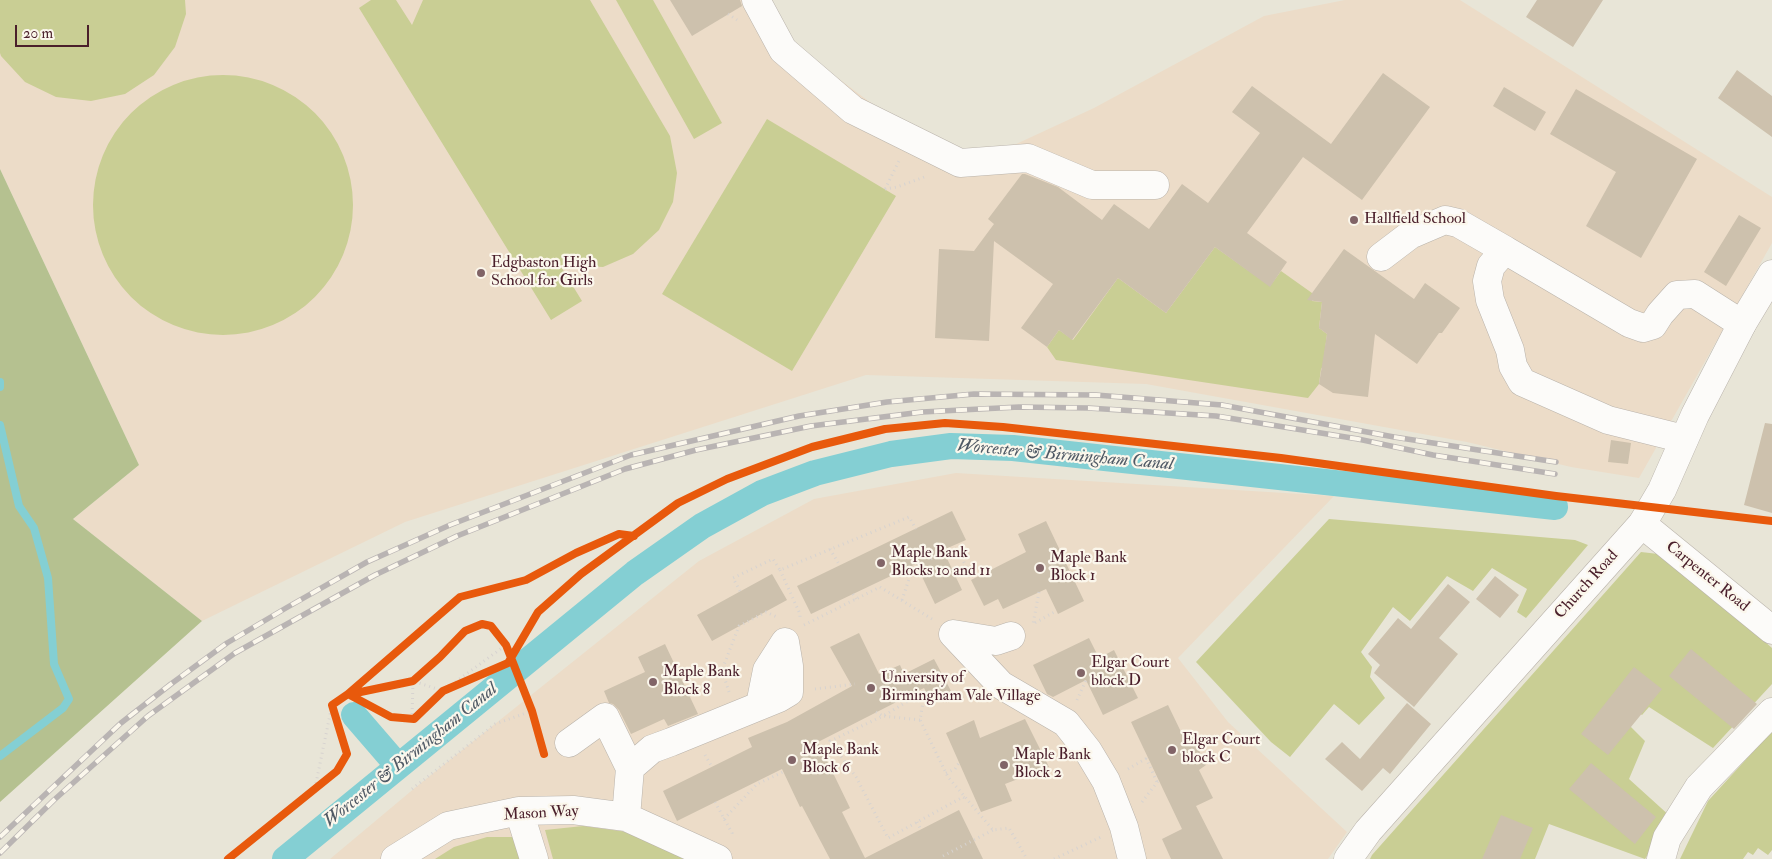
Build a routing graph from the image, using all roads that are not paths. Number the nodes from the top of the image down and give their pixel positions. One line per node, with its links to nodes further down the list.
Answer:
1 (756, 0): 2 (main road)
2 (1155, 185)
3 (1505, 250): 4 (main road); 6 (main road); 7 (main road)
4 (1381, 257)
5 (1772, 274): 6 (main road, Church Road)
6 (1742, 324): 7 (main road, Church Road)
7 (1684, 439): 8 (main road, Church Road)
8 (1642, 524): 9 (main road, Carpenter Road); 21 (main road, Church Road)
9 (1772, 630)
10 (980, 662): 10 (main road); 20 (main road)
11 (748, 710): 11 (main road); 14 (main road)
12 (1772, 712): 22 (main road)
13 (569, 743): 14 (main road)
14 (630, 768): 16 (main road)
15 (519, 811): 16 (main road, Mason Way); 18 (main road, Mason Way); 19 (main road)
16 (626, 817): 17 (main road, Mason Way)
17 (724, 850)
18 (396, 859)
19 (534, 859)
20 (1132, 859)
21 (1348, 859)
22 (1661, 859)

